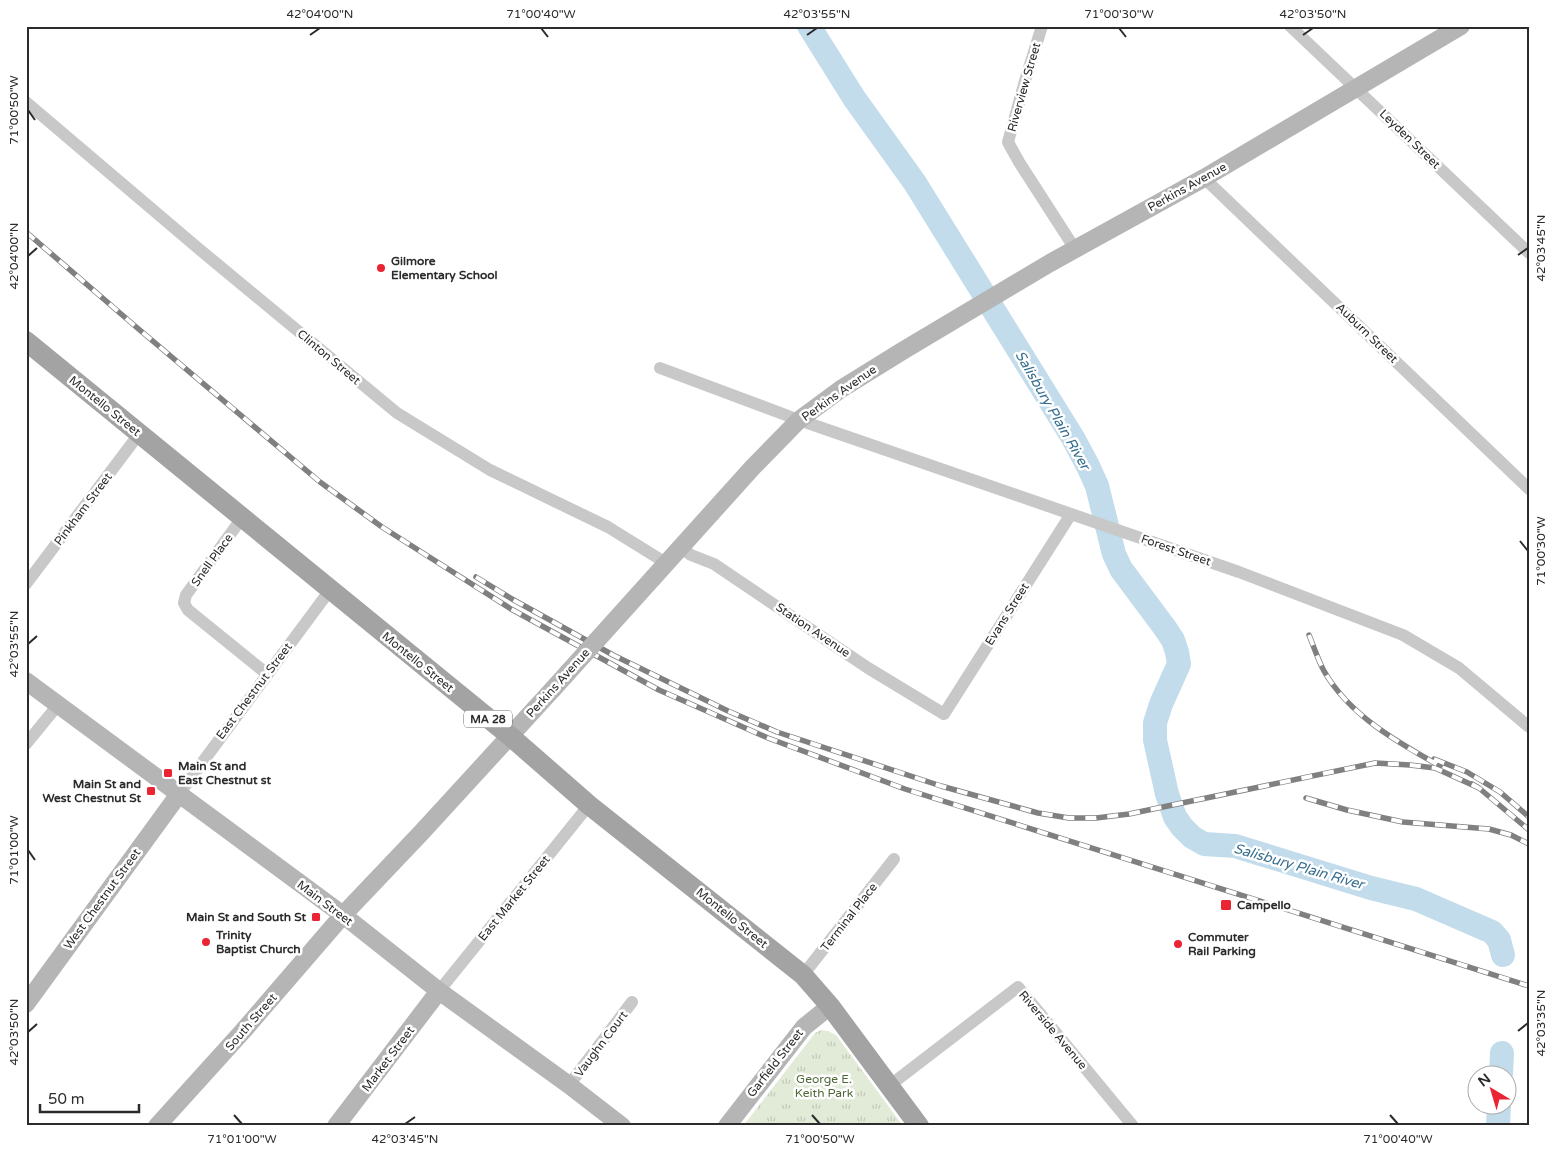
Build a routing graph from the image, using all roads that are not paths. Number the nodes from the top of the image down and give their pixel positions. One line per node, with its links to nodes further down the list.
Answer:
1 (1042, 26): 7 (street, Riverview Street)
2 (1290, 26): 4 (street, Leyden Street)
3 (1461, 26): 4 (street, Perkins Avenue)
4 (1356, 88): 6 (street, Perkins Avenue); 8 (street, Leyden Street)
5 (26, 102): 17 (street, Clinton Street)
6 (1204, 178): 7 (street, Perkins Avenue); 13 (street, Auburn Street)
7 (1075, 249): 11 (street, Perkins Avenue)
8 (1529, 253)
9 (26, 341): 12 (main road, Montello Street / MA 28)
10 (660, 368): 11 (street, Forest Street)
11 (799, 420): 14 (street, Forest Street); 16 (street, Perkins Avenue)
12 (139, 434): 15 (main road, Montello Street / MA 28); 18 (street, Pinkham Street)
13 (1529, 488)
14 (1071, 514): 23 (street, Evans Street); 24 (street, Forest Street)
15 (242, 518): 19 (main road, Montello Street / MA 28); 20 (street, Snell Place)
16 (681, 548): 17 (street, Perkins Avenue); 23 (street, Station Avenue)
17 (666, 563): 25 (street, Perkins Avenue, bridge)
18 (26, 584)
19 (330, 590): 20 (street, East Chestnut Street); 25 (main road, Montello Street / MA 28)
20 (267, 674): 27 (street, East Chestnut Street)
21 (26, 681): 22 (street, Main Street)
22 (58, 705): 26 (street); 27 (street, Main Street)
23 (944, 714)
24 (1528, 725)
25 (510, 736): 28 (main road, Montello Street / MA 28); 30 (street, Perkins Avenue)
26 (26, 744)
27 (178, 794): 30 (street, Main Street); 34 (street, West Chestnut Street)
28 (589, 804): 31 (main road, Montello Street / MA 28); 32 (street, East Market Street)
29 (894, 859): 31 (street, Terminal Place)
30 (343, 916): 32 (street, Main Street); 38 (street, South Street)
31 (803, 975): 35 (main road, Montello Street / MA 28)
32 (439, 991): 36 (street, Main Street); 39 (street, Market Street)
33 (632, 1002): 36 (street, Vaughn Court)
34 (26, 1004)
35 (830, 1006): 37 (main road, Montello Street / MA 28); 41 (street, Garfield Street)
36 (570, 1085): 40 (street, Main Street)
37 (890, 1086): 42 (main road, Montello Street / MA 28); 43 (street, Riverside Avenue)
38 (157, 1126)
39 (336, 1126)
40 (622, 1126)
41 (726, 1126)
42 (919, 1126)
43 (1134, 1126)

